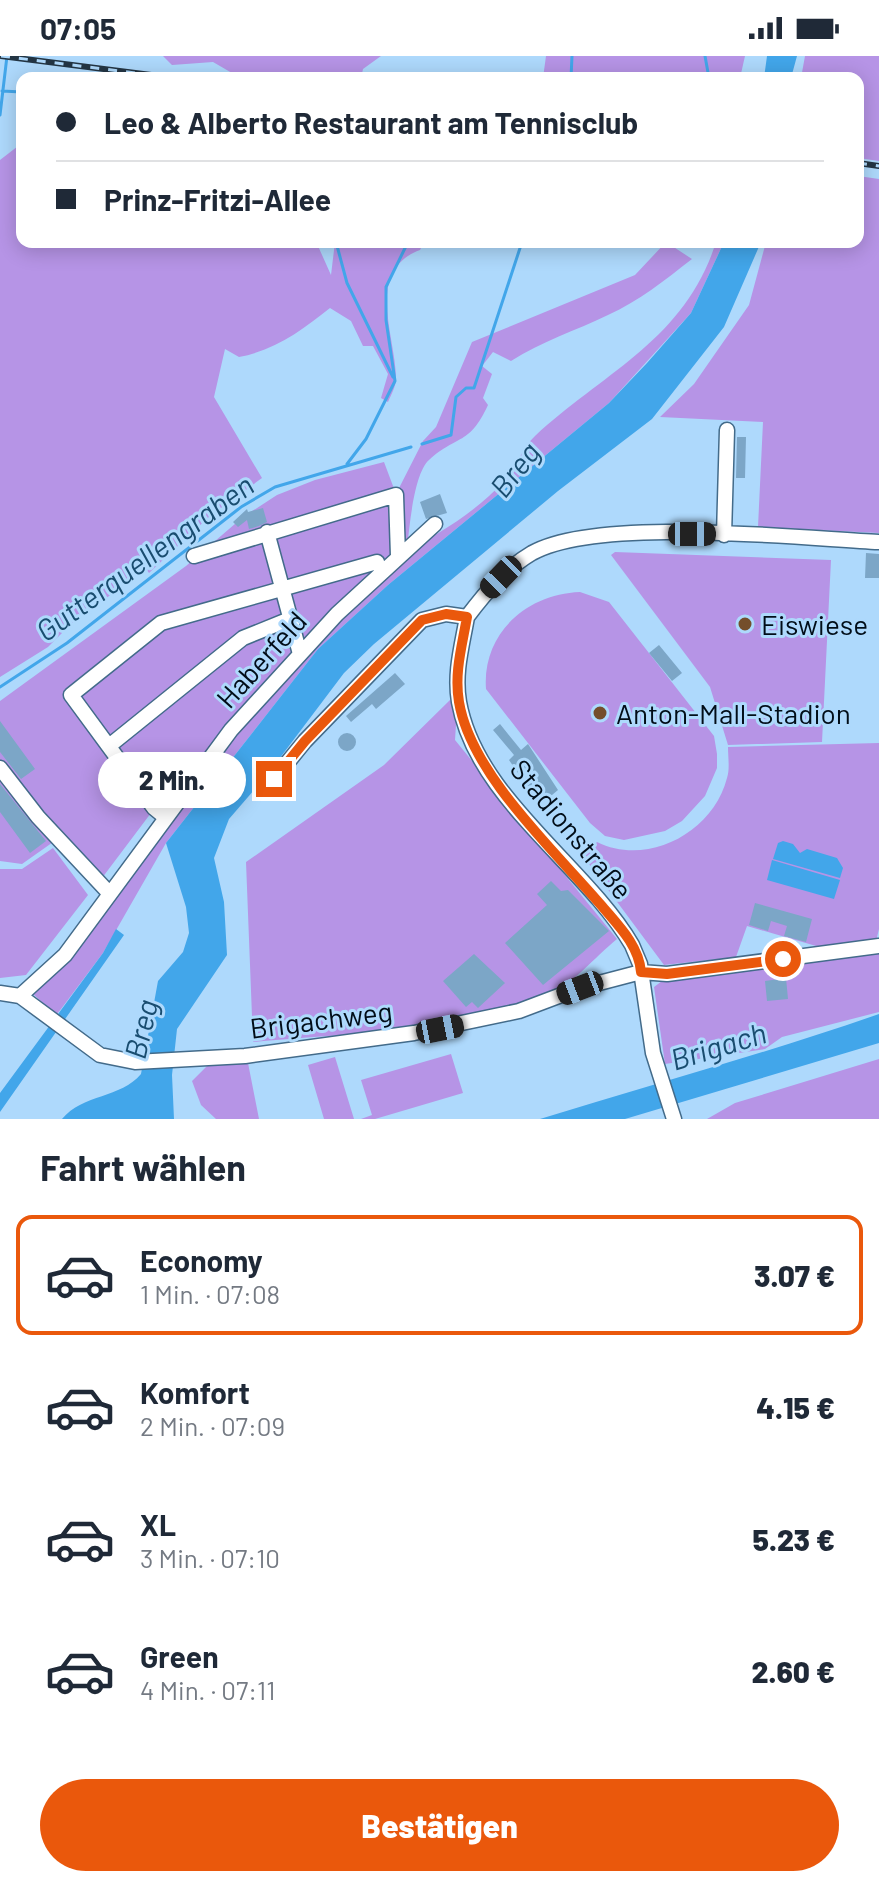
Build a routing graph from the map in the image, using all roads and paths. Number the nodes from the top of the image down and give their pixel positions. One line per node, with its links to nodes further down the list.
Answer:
1 (727, 430): 4 (street)
2 (435, 524): 6 (street, Haberfeld)
3 (267, 532): 6 (street); 7 (street); 9 (street)
4 (724, 535): 5 (street); 10 (street)
5 (879, 542)
6 (398, 550): 12 (street, Haberfeld)
7 (194, 556)
8 (377, 562): 9 (street)
9 (282, 589): 11 (street); 13 (street)
10 (467, 617): 15 (street); 19 (street, Stadionstraße)
11 (290, 619): 12 (street); 13 (street)
12 (300, 654): 16 (street, Haberfeld)
13 (109, 746): 16 (street)
14 (0, 768): 17 (street)
15 (274, 779)
16 (165, 817): 17 (street, Haberfeld)
17 (110, 894): 21 (street, Haberfeld)
18 (879, 946): 19 (street, Brigachweg)
19 (641, 972): 21 (street, Brigachweg); 22 (street, Stadionstraße)
20 (0, 993): 21 (street)
21 (20, 996)
22 (673, 1117)

